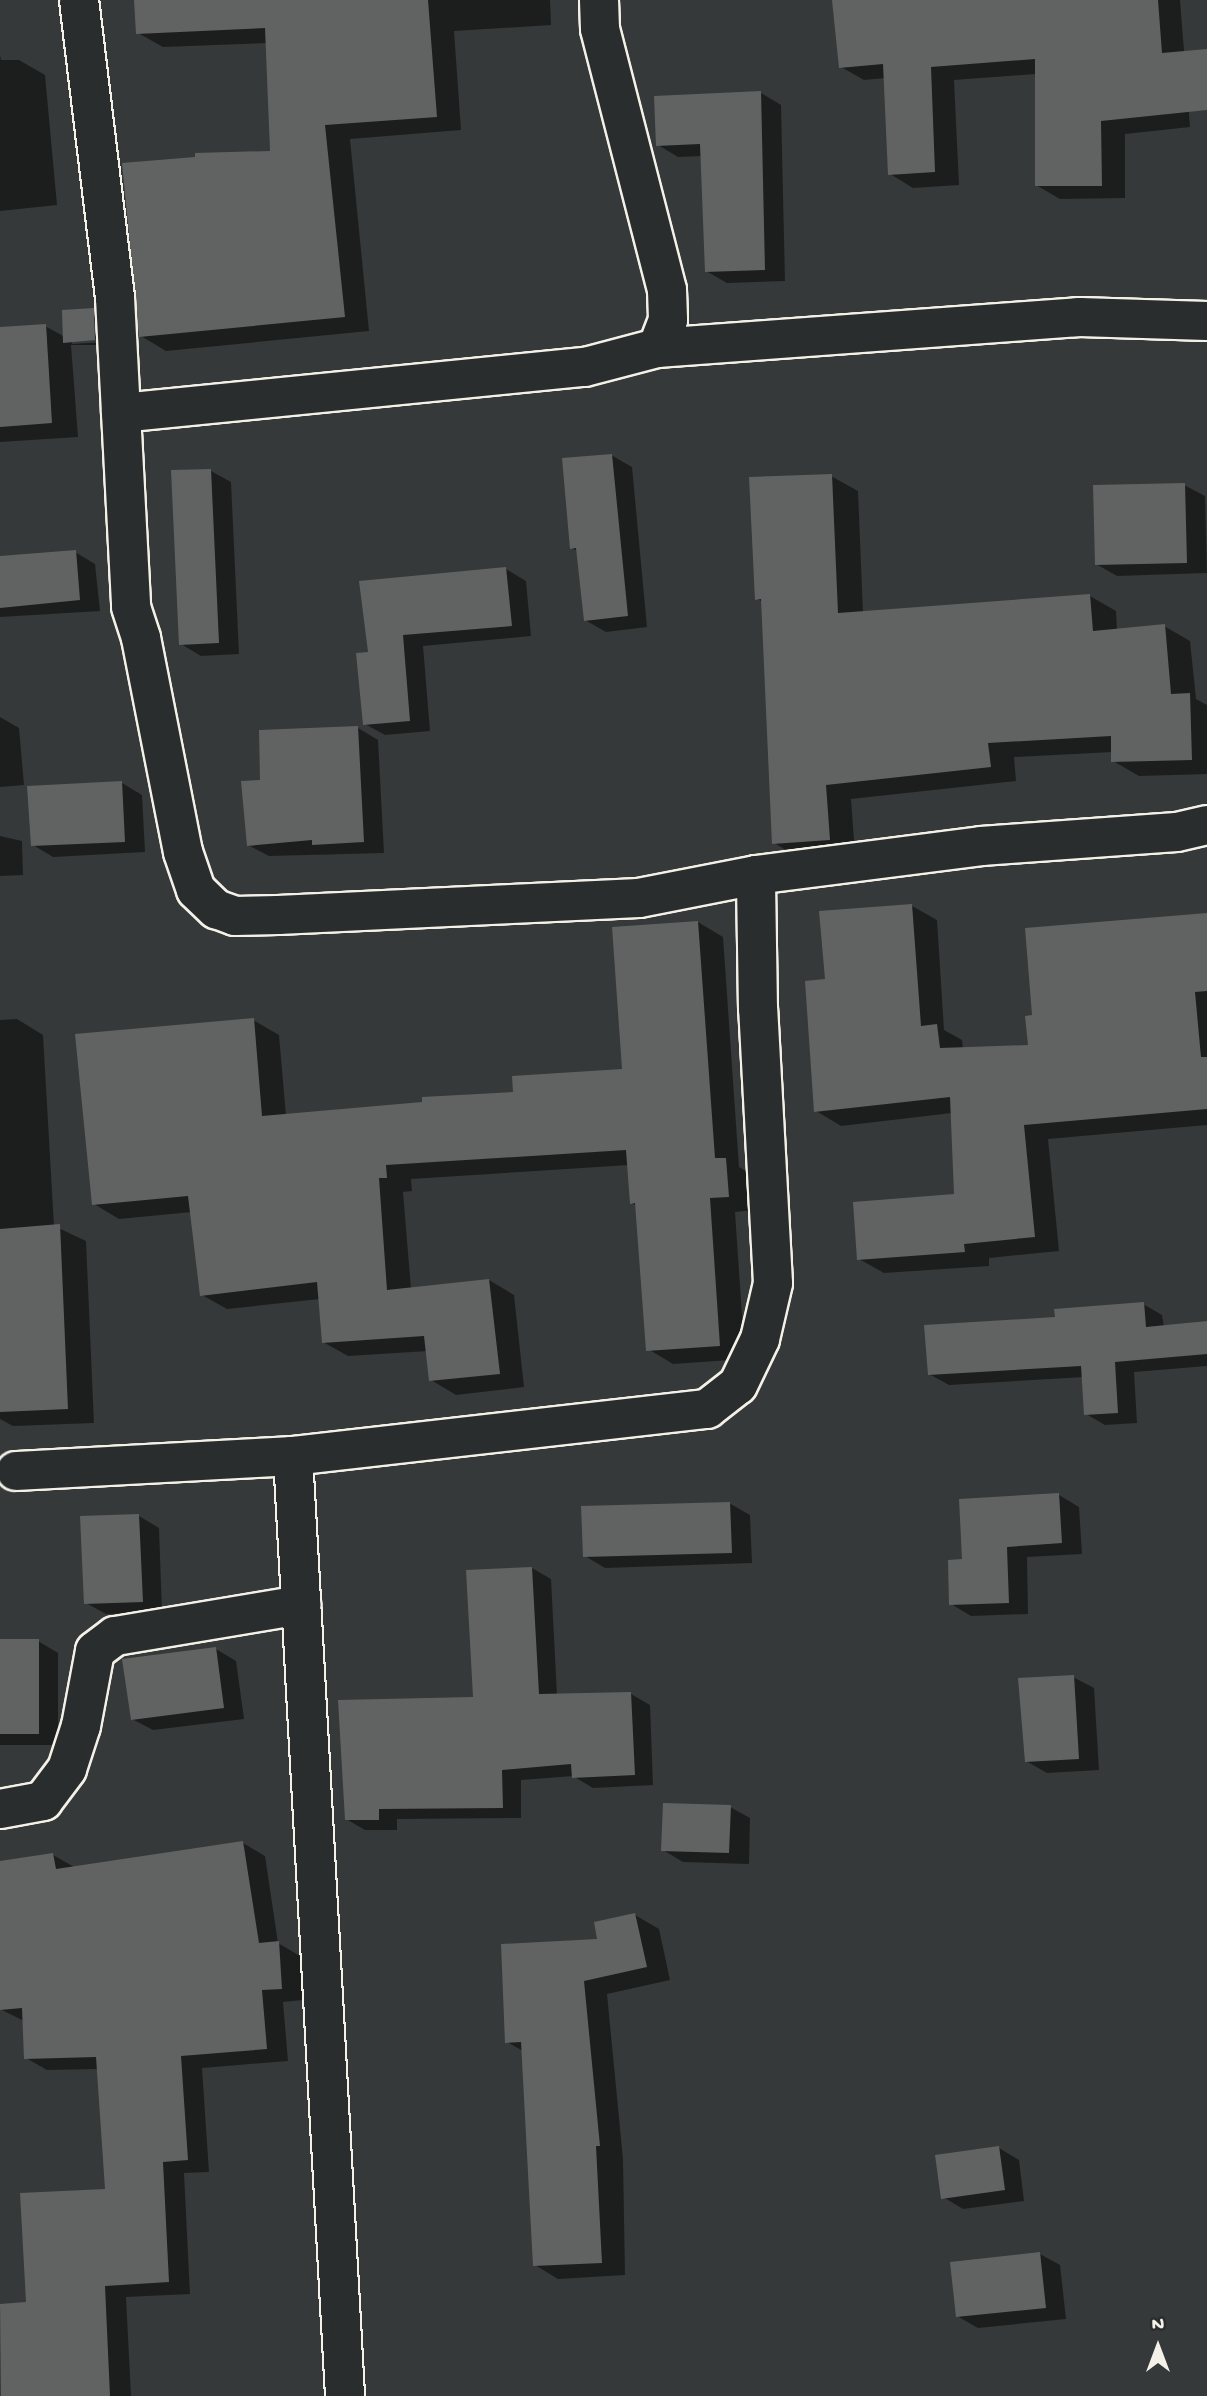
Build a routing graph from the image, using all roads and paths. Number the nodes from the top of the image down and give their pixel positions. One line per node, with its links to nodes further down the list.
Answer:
1 (79, 0): 5 (street)
2 (599, 0): 4 (street)
3 (1207, 321): 4 (street)
4 (657, 348): 5 (street)
5 (121, 413): 7 (street)
6 (1207, 825): 7 (street)
7 (756, 875): 8 (street)
8 (293, 1456): 9 (street); 10 (street)
9 (16, 1471)
10 (301, 1605): 11 (street); 12 (street)
11 (0, 1809)
12 (345, 2396)

